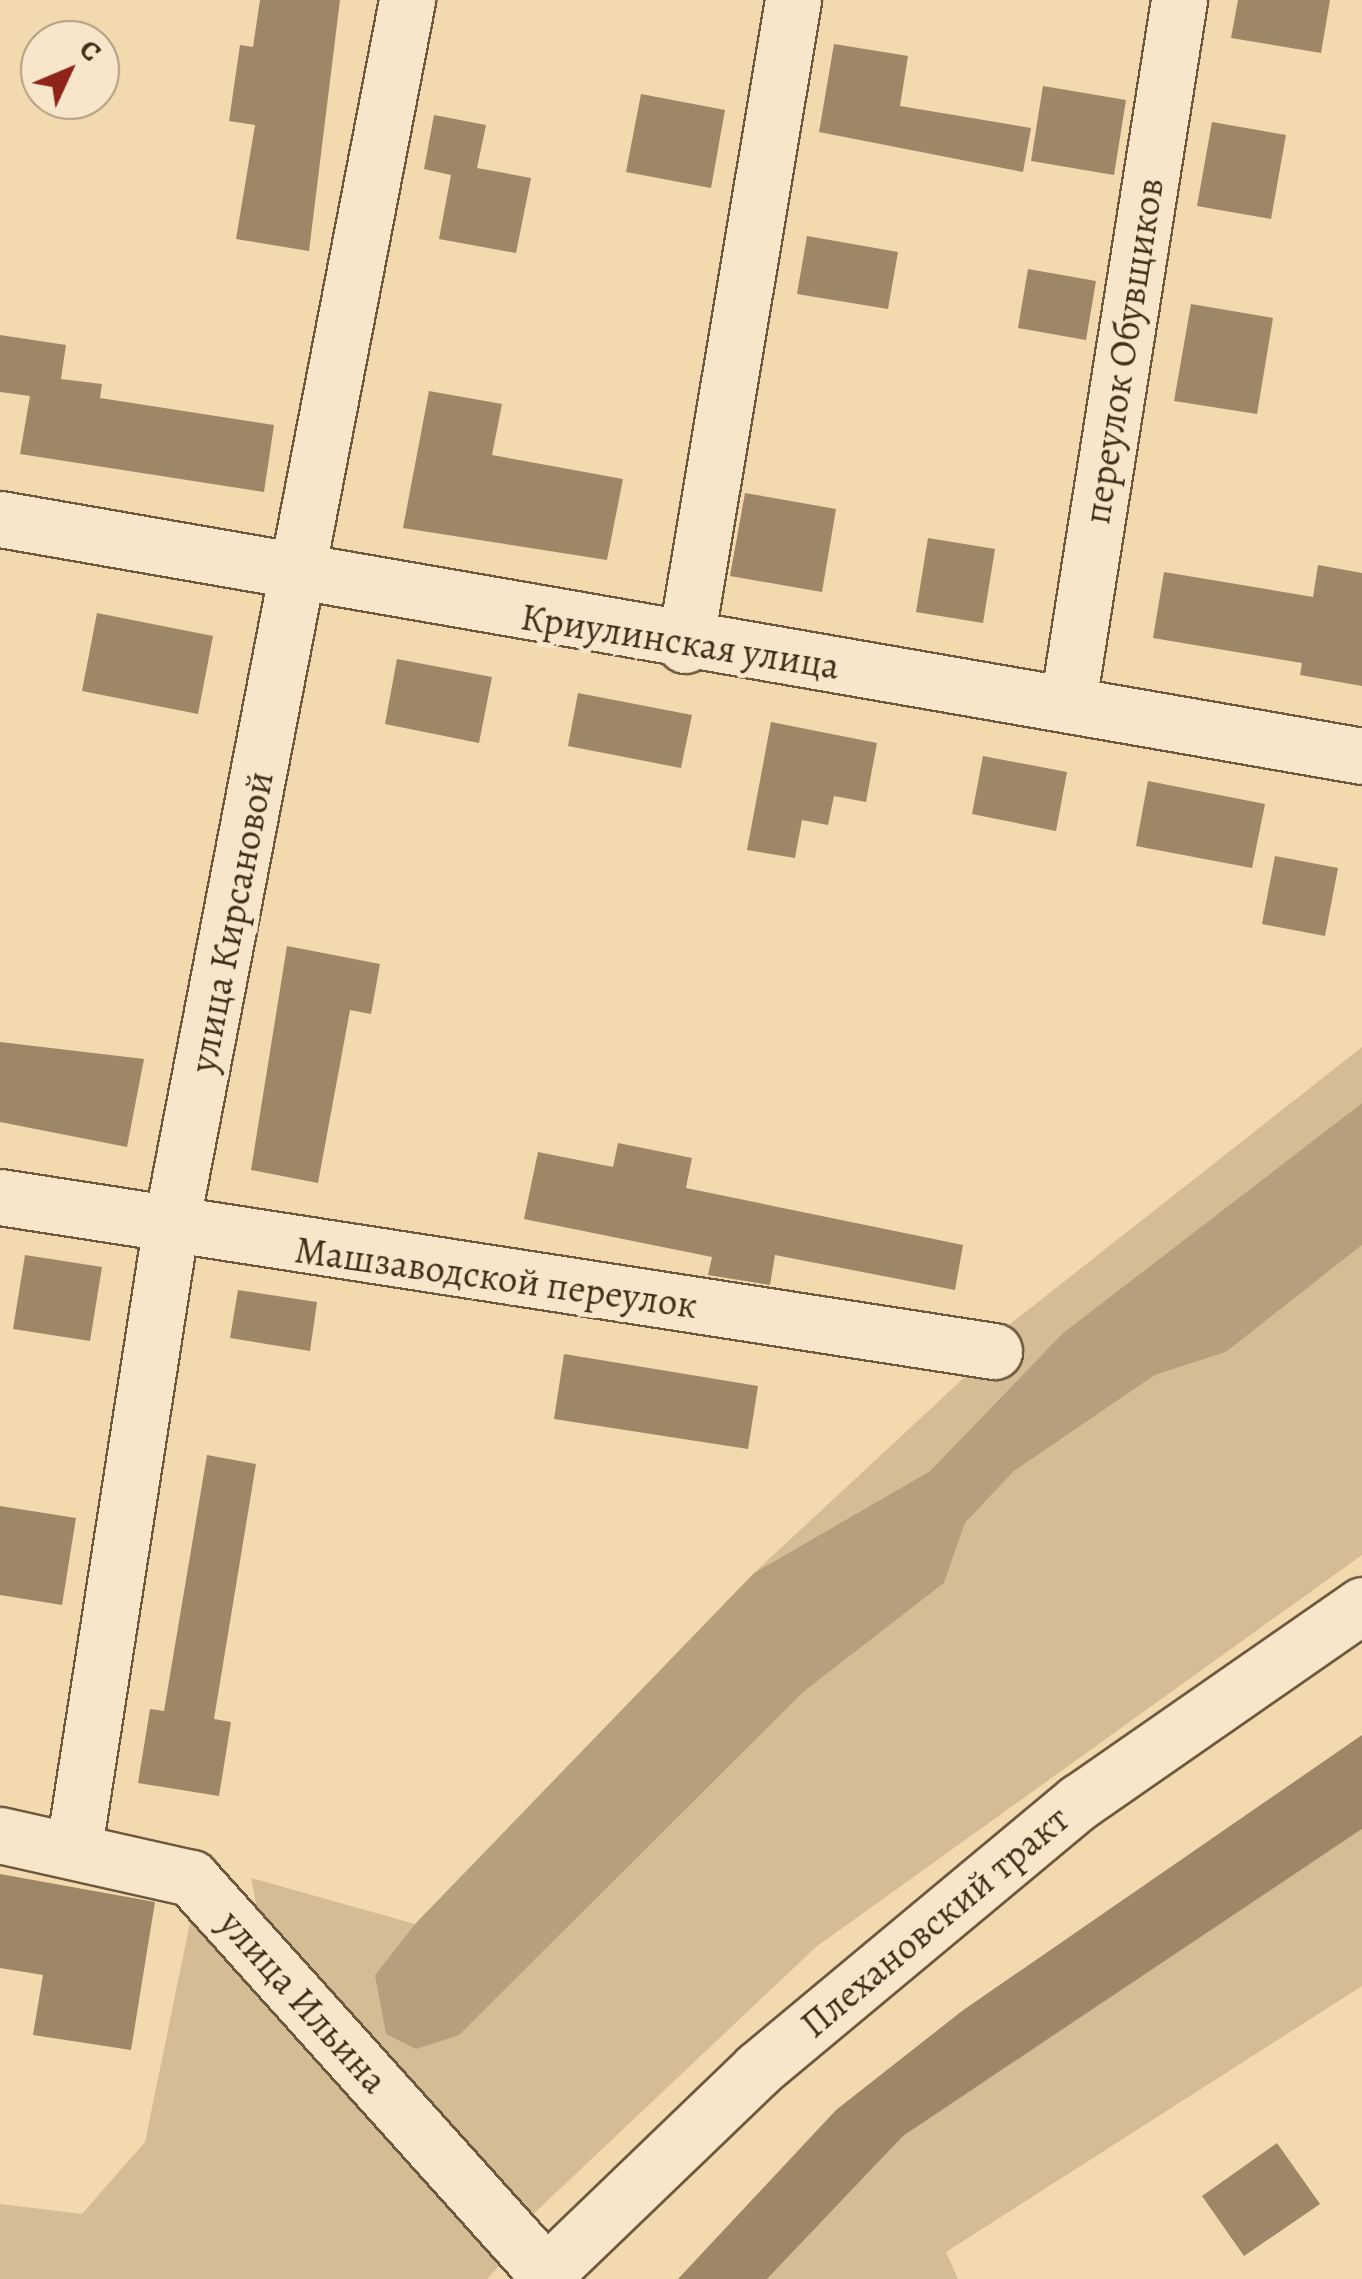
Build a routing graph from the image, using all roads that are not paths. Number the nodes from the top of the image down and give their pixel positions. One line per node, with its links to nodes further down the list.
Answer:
1 (408, 0): 5 (street, улица Кирсановой)
2 (794, 0): 6 (street)
3 (1179, 0): 7 (street, переулок Обувщиков)
4 (0, 519): 5 (street, Криулинская улица)
5 (300, 578): 6 (street, Криулинская улица); 10 (street, улица Кирсановой)
6 (685, 644): 7 (street, Криулинская улица)
7 (1068, 702): 8 (street, Криулинская улица)
8 (1362, 756)
9 (0, 1197): 10 (street, Машзаводской переулок)
10 (170, 1230): 11 (street, Машзаводской переулок); 14 (street, улица Кирсановой)
11 (994, 1350)
12 (1362, 1605): 15 (street, Плехановский тракт)
13 (0, 1835): 14 (street, улица Ильина)
14 (74, 1847): 15 (street, улица Ильина)
15 (542, 2276)

